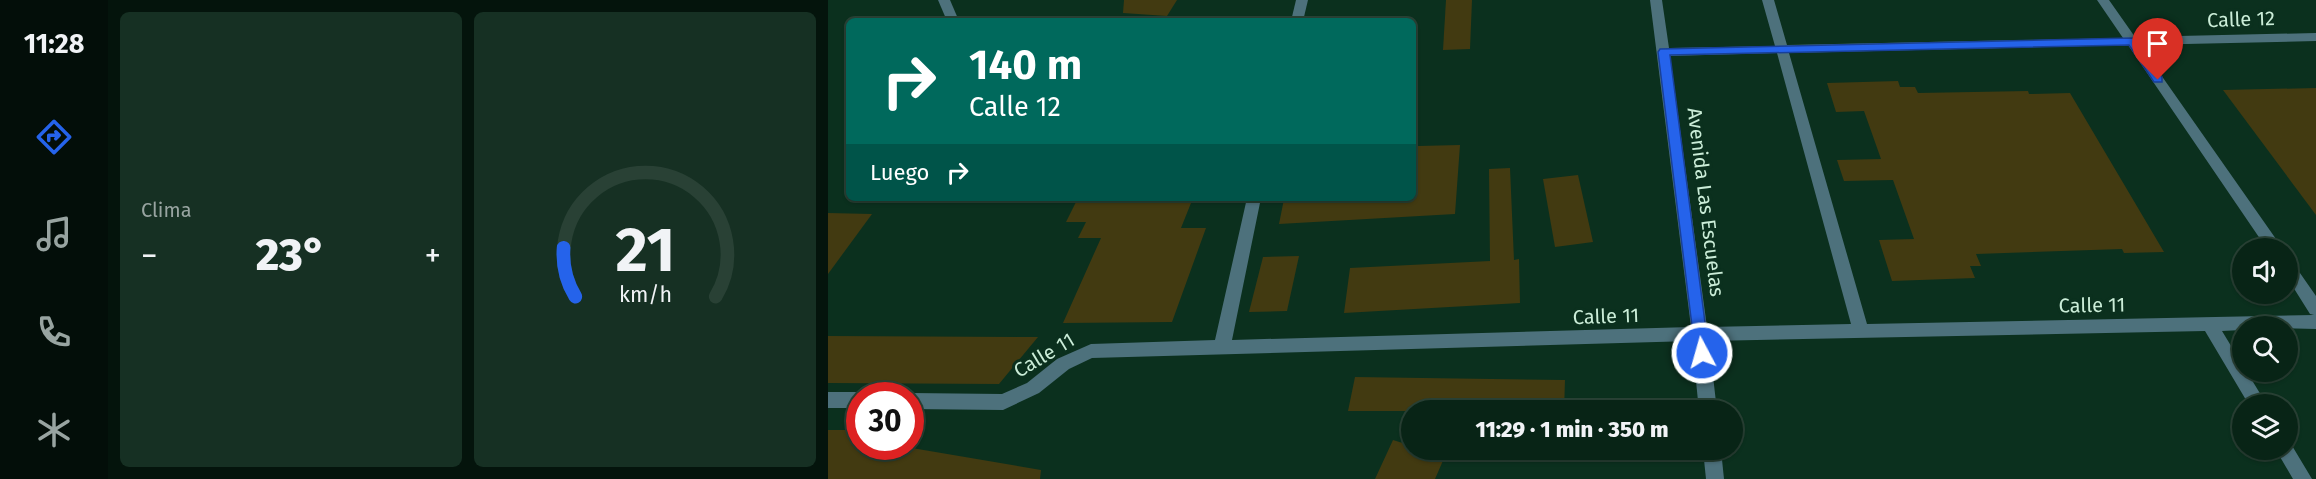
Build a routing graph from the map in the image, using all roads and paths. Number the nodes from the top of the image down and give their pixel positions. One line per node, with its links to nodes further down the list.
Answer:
1 (944, 0): 6 (street)
2 (1302, 0): 7 (street)
3 (1656, 0): 11 (street, Avenida Las Escuelas)
4 (1768, 0): 10 (street)
5 (2103, 0): 9 (street)
6 (952, 18)
7 (1298, 18)
8 (2316, 37): 9 (street, Calle 12)
9 (2132, 42): 10 (street, Calle 12); 13 (street)
10 (1780, 49): 11 (street, Calle 12); 18 (street)
11 (1664, 52): 19 (street, Avenida Las Escuelas)
12 (1253, 201): 20 (street)
13 (2267, 238)
14 (2298, 282): 15 (street)
15 (2316, 309)
16 (2316, 321): 17 (street, Calle 11)
17 (2209, 324): 18 (street, Calle 11); 21 (street)
18 (1861, 331): 19 (street, Calle 11)
19 (1700, 334): 20 (street, Calle 11); 25 (street, Avenida Las Escuelas)
20 (1222, 347): 24 (street, Calle 11)
21 (2251, 394)
22 (828, 400): 23 (street)
23 (846, 400)
24 (924, 400)
25 (1707, 400)
26 (1713, 460): 28 (street)
27 (2291, 460): 29 (street)
28 (1715, 479)
29 (2303, 479)

